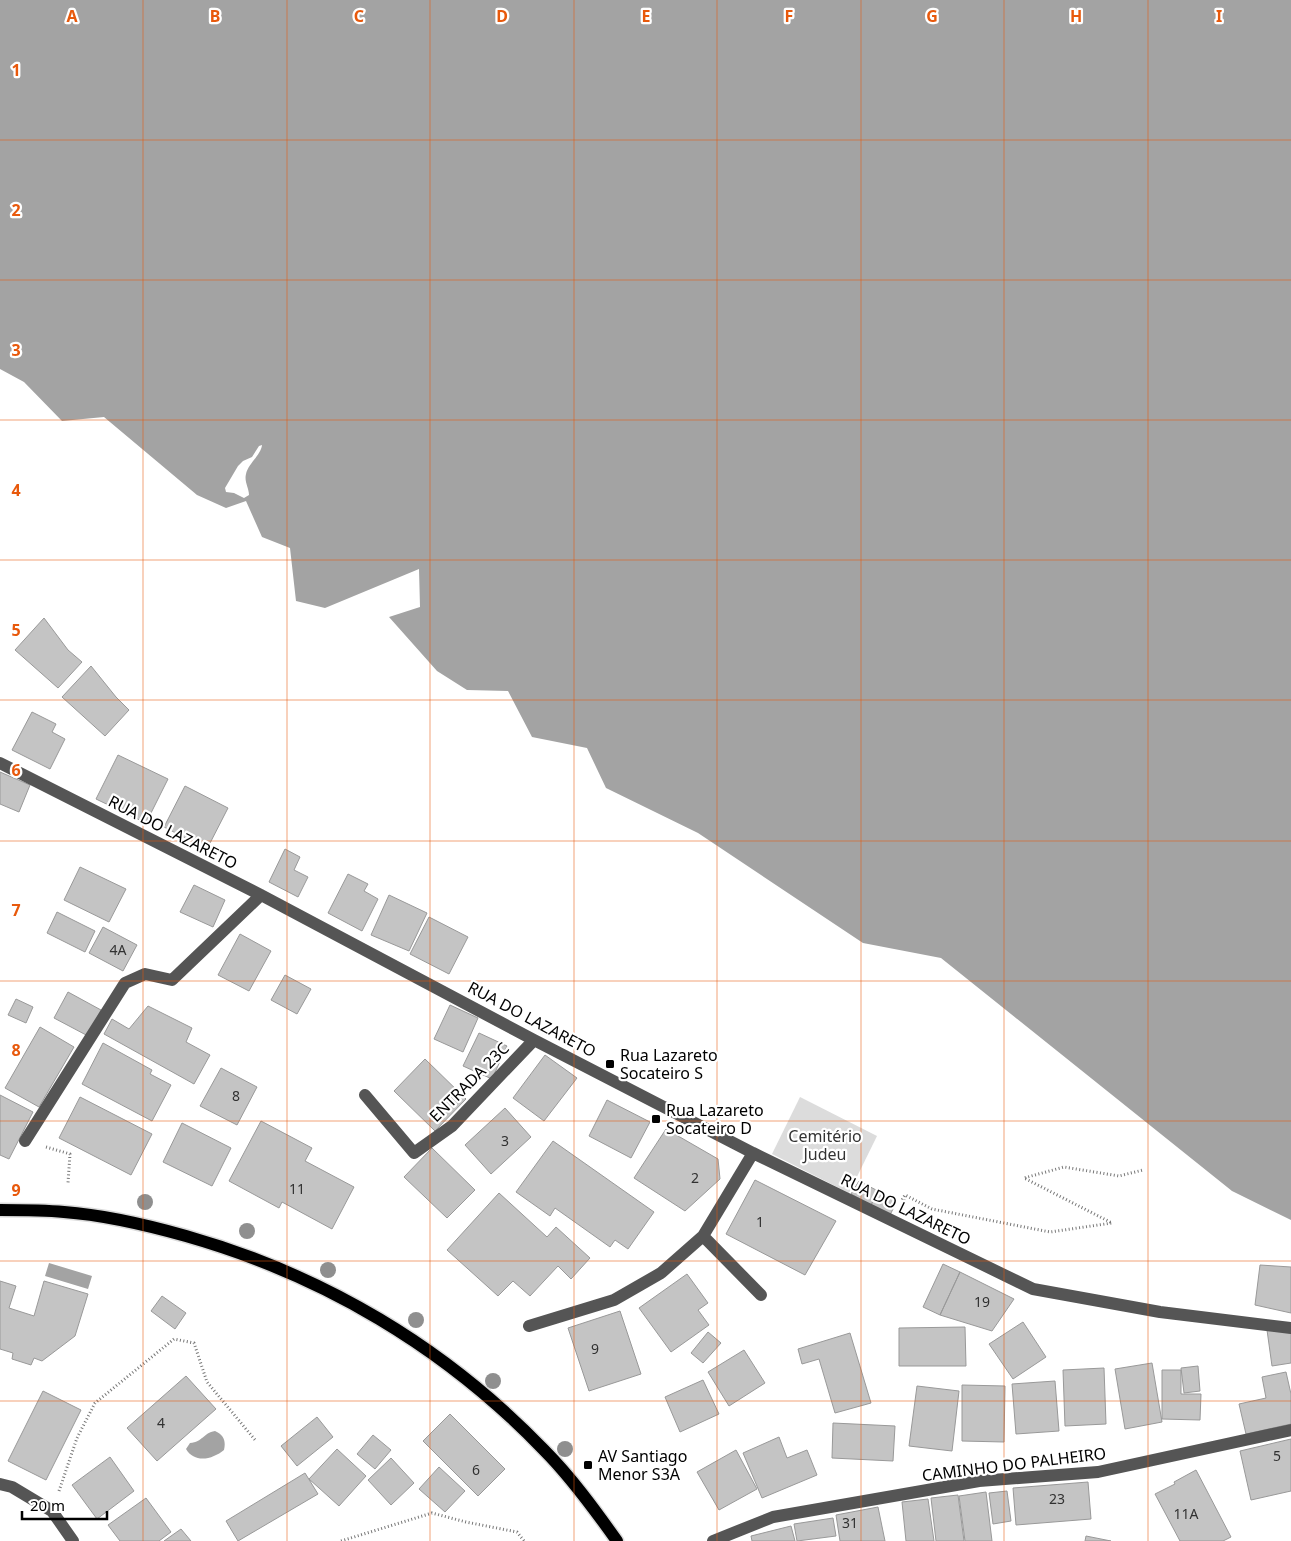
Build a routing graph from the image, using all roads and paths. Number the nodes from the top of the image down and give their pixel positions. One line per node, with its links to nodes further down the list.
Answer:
1 (0, 763): 2 (street, RUA DO LAZARETO)
2 (262, 895): 3 (street, RUA DO LAZARETO); 5 (street)
3 (534, 1040): 4 (street, ENTRADA 23C); 6 (street, RUA DO LAZARETO)
4 (365, 1094)
5 (25, 1141): 8 (path)
6 (753, 1153): 11 (street); 14 (street, RUA DO LAZARETO)
7 (1143, 1170): 9 (path)
8 (68, 1183)
9 (908, 1203)
10 (0, 1210): 22 (main road)
11 (703, 1236): 12 (street); 13 (street)
12 (761, 1295)
13 (529, 1326)
14 (1291, 1328)
15 (1291, 1430): 23 (street, CAMINHO DO PALHEIRO)
16 (256, 1440): 18 (path)
17 (0, 1484): 18 (street)
18 (52, 1511): 19 (street)
19 (73, 1541)
20 (341, 1541): 21 (path)
21 (524, 1541)
22 (617, 1541)
23 (713, 1541)

